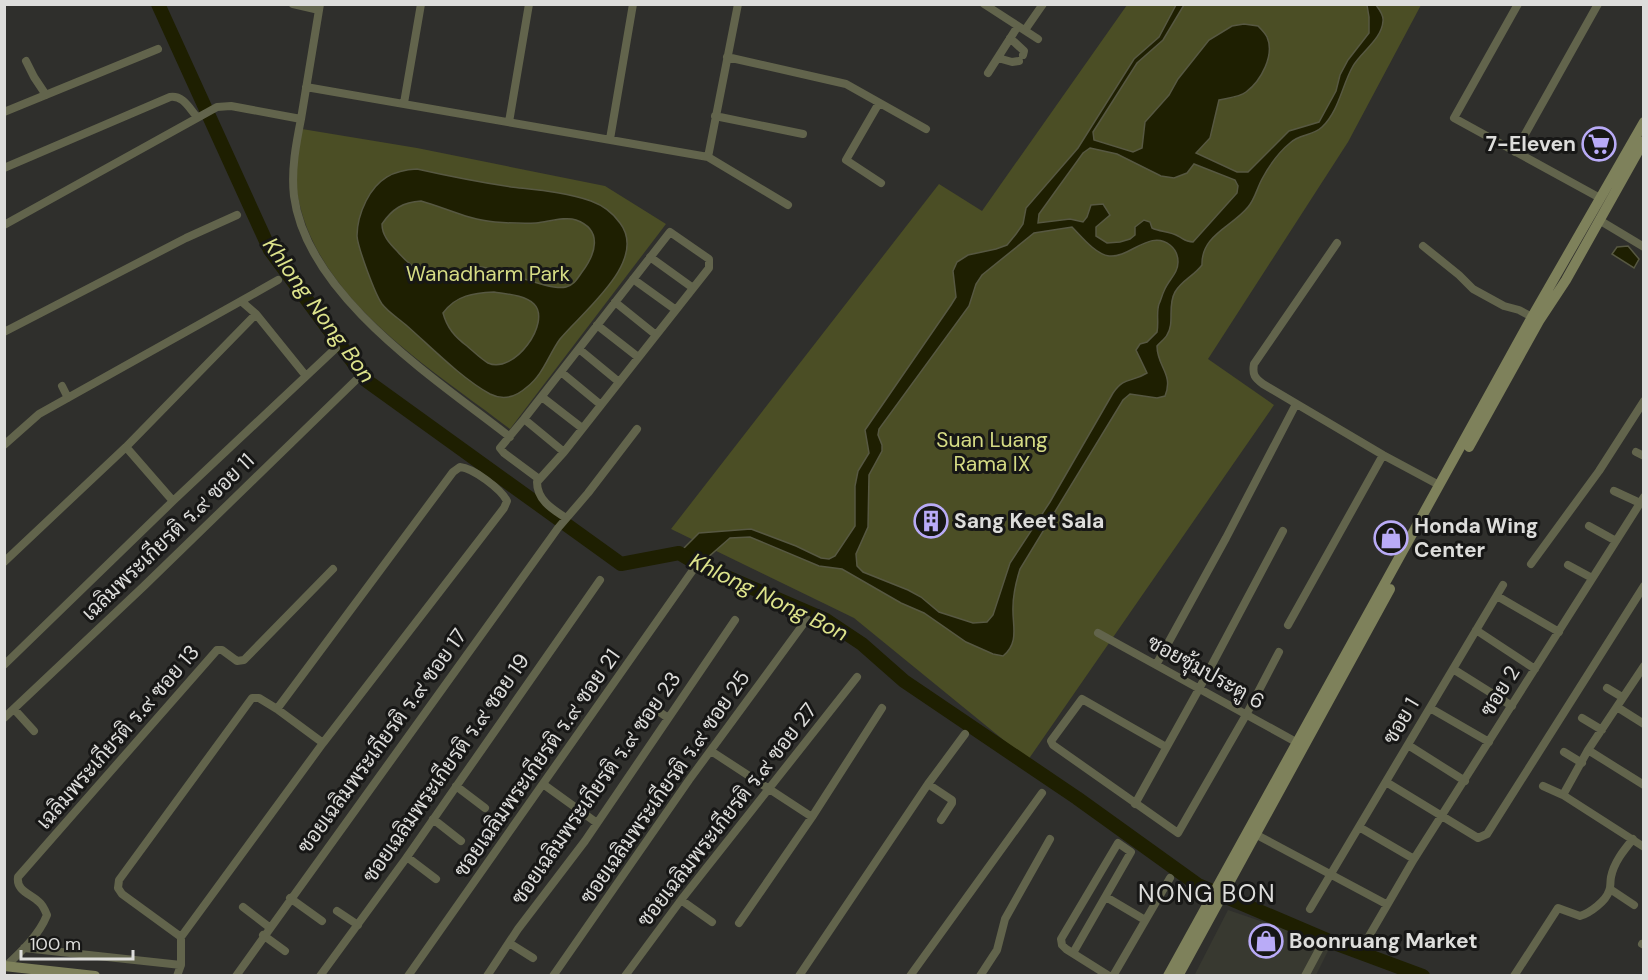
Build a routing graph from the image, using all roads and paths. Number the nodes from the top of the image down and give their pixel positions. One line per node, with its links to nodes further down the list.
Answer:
1 (292, 4): 10 (street)
2 (421, 4): 21 (street)
3 (530, 4): 27 (street)
4 (633, 4): 31 (street)
5 (738, 4): 15 (street)
6 (984, 4): 11 (street)
7 (1043, 4): 11 (street)
8 (1518, 4): 33 (street)
9 (1598, 4): 33 (street)
10 (319, 7): 19 (street)
11 (1021, 28): 12 (street); 13 (street)
12 (1010, 38): 16 (street); 16 (street)
13 (1038, 39)
14 (158, 49): 20 (street)
15 (727, 57): 22 (street); 24 (street)
16 (998, 58): 18 (street)
17 (26, 61): 20 (street)
18 (988, 73)
19 (306, 87): 21 (street); 26 (street)
20 (46, 95): 23 (street)
21 (404, 103): 27 (street)
22 (879, 103): 29 (street); 36 (street)
23 (4, 112)
24 (715, 116): 30 (street); 34 (street)
25 (197, 117): 26 (street); 35 (street); 41 (street)
26 (301, 119): 73 (street)
27 (508, 122): 31 (street)
28 (1644, 122): 37 (main road)
29 (926, 129)
30 (803, 134)
31 (610, 139): 34 (street)
32 (1644, 141): 40 (main road)
33 (1515, 152): 37 (street)
34 (708, 157): 38 (street)
35 (4, 168)
36 (881, 183)
37 (1600, 198): 53 (main road)
38 (788, 205)
39 (237, 215): 55 (street)
40 (1599, 219): 44 (street); 155 (main road)
41 (4, 225)
42 (1337, 243): 68 (street)
43 (1423, 246): 53 (street)
44 (1644, 246)
45 (650, 257): 46 (street); 48 (street); 48 (street)
46 (633, 279): 50 (street); 51 (street)
47 (278, 280): 49 (street)
48 (693, 288): 51 (street)
49 (241, 301): 52 (street); 66 (street)
50 (615, 302): 54 (street); 56 (street)
51 (676, 310): 56 (street)
52 (256, 314): 61 (street); 75 (street)
53 (1532, 317): 79 (main road)
54 (597, 326): 58 (street); 59 (street)
55 (4, 332)
56 (656, 335): 59 (street)
57 (336, 348): 61 (street)
58 (579, 349): 60 (street); 63 (street)
59 (638, 357): 63 (street)
60 (561, 372): 65 (street); 69 (street)
61 (306, 376): 82 (street)
62 (355, 381): 118 (street, เฉลิมพระเกียรติ ร.๙ ซอย 11)
63 (619, 382): 69 (street)
64 (62, 386): 66 (street)
65 (542, 397): 70 (street); 71 (street)
66 (68, 398): 74 (street)
67 (1644, 401): 88 (street)
68 (1296, 404): 77 (street); 105 (street)
69 (601, 405): 71 (street)
70 (524, 419): 73 (street); 76 (street)
71 (582, 428): 76 (street)
72 (637, 429): 83 (street, ซอยเฉลิมพระเกียรติ ร.๙ ซอย 17)
73 (510, 437): 78 (street)
74 (4, 446)
75 (126, 447): 82 (street); 87 (street)
76 (564, 452): 78 (street)
77 (1383, 455): 79 (street); 99 (street)
78 (539, 479): 83 (street)
79 (1439, 485): 128 (main road)
80 (1614, 491): 81 (street)
81 (1642, 500): 86 (street, ซอย 2)
82 (173, 501): 104 (street)
83 (565, 518): 168 (street, ซอยเฉลิมพระเกียรติ ร.๙ ซอย 17)
84 (1589, 526): 86 (street)
85 (1283, 531): 111 (street)
86 (1616, 541): 92 (street, ซอย 2)
87 (4, 562)
88 (1531, 564)
89 (1568, 565): 92 (street)
90 (333, 569): 186 (street, เฉลิมพระเกียรติ ร.๙ ซอย 13)
91 (693, 570): 139 (street, ซอยเฉลิมพระเกียรติ ร.๙ ซอย 21)
92 (1592, 578): 101 (street, ซอย 2)
93 (600, 580): 142 (street, ซอยเฉลิมพระเกียรติ ร.๙ ซอย 19)
94 (1503, 585): 96 (street, ซอย 1)
95 (1644, 586): 150 (street)
96 (1497, 596): 100 (street, ซอย 1); 101 (street)
97 (807, 619): 134 (street, ซอยเฉลิมพระเกียรติ ร.๙ ซอย 25)
98 (735, 620): 122 (street, ซอยเฉลิมพระเกียรติ ร.๙ ซอย 23)
99 (1288, 625)
100 (1476, 630): 107 (street, ซอย 1); 108 (street)
101 (1558, 632): 108 (street, ซอย 2)
102 (1098, 633): 105 (street, ซอยซุ้มประตู 6)
103 (1279, 652): 120 (street)
104 (4, 665)
105 (1156, 665): 111 (street, ซอยซุ้มประตู 6)
106 (1644, 666): 112 (street)
107 (1453, 669): 114 (street); 117 (street, ซอย 1)
108 (1535, 669): 114 (street, ซอย 2)
109 (857, 677): 144 (street, ซอยเฉลิมพระเกียรติ ร.๙ ซอย 27)
110 (1607, 688): 112 (street)
111 (1199, 689): 120 (street, ซอยซุ้มประตู 6); 132 (street)
112 (1622, 697): 115 (street)
113 (650, 705): 122 (street)
114 (1512, 706): 129 (street, ซอย 2)
115 (1617, 707): 124 (street); 125 (street)
116 (882, 708): 149 (street)
117 (1430, 708): 129 (street); 131 (street, ซอย 1)
118 (14, 709): 121 (street, เฉลิมพระเกียรติ ร.๙ ซอย 11); 126 (street)
119 (277, 709): 130 (street); 130 (street); 183 (street)
120 (1246, 715): 128 (street, ซอยซุ้มประตู 6); 147 (street)
121 (4, 718)
122 (668, 718): 153 (street, ซอยเฉลิมพระเกียรติ ร.๙ ซอย 23)
123 (1582, 718): 125 (street)
124 (1644, 724)
125 (1602, 730): 133 (street)
126 (34, 731)
127 (965, 734): 140 (street)
128 (1296, 742): 165 (main road)
129 (1489, 742): 137 (street, ซอย 2)
130 (323, 743): 183 (street)
131 (1407, 745): 137 (street); 138 (street, ซอย 1)
132 (1166, 747): 147 (street); 147 (street)
133 (1588, 750): 136 (street); 141 (street)
134 (711, 751): 144 (street); 200 (street, ซอยเฉลิมพระเกียรติ ร.๙ ซอย 25)
135 (1564, 752): 136 (street)
136 (1582, 763): 146 (street)
137 (1465, 781): 150 (street, ซอย 2)
138 (1386, 782): 150 (street); 154 (street, ซอย 1)
139 (543, 784): 153 (street); 198 (street, ซอยเฉลิมพระเกียรติ ร.๙ ซอย 21)
140 (928, 784): 152 (street); 202 (street)
141 (1644, 785)
142 (456, 786): 148 (street); 151 (street, ซอยเฉลิมพระเกียรติ ร.๙ ซอย 19)
143 (1543, 786): 146 (street)
144 (769, 789): 149 (street); 170 (street, ซอยเฉลิมพระเกียรติ ร.๙ ซอย 27)
145 (1042, 793): 203 (street)
146 (1563, 795): 157 (street)
147 (1135, 804)
148 (485, 808)
149 (812, 817): 179 (street)
150 (1442, 817): 161 (street, ซอย 2)
151 (433, 819): 158 (street); 160 (street, ซอยเฉลิมพระเกียรติ ร.๙ ซอย 19)
152 (941, 820)
153 (597, 823): 184 (street, ซอยเฉลิมพระเกียรติ ร.๙ ซอย 23)
154 (1359, 827): 161 (street); 162 (street, ซอย 1)
155 (1255, 834): 162 (street); 165 (main road)
156 (1050, 839): 204 (street)
157 (1633, 839): 159 (street); 166 (street)
158 (461, 841)
159 (1644, 847)
160 (407, 857): 164 (street); 180 (street, ซอยเฉลิมพระเกียรติ ร.๙ ซอย 19)
161 (1414, 859): 171 (street, ซอย 2)
162 (1330, 875): 171 (street); 174 (street, ซอย 1)
163 (1170, 878): 176 (street)
164 (436, 879)
165 (1223, 882): 169 (main road)
166 (1610, 889): 172 (street); 209 (street)
167 (1106, 897): 176 (street); 189 (street); 189 (street)
168 (290, 898): 177 (street); 181 (street, ซอยเฉลิมพระเกียรติ ร.๙ ซอย 17)
169 (1214, 899): 206 (main road); 207 (main road)
170 (681, 900): 178 (street); 201 (street, ซอยเฉลิมพระเกียรติ ร.๙ ซอย 27)
171 (1386, 904): 185 (street, ซอย 2)
172 (1634, 905)
173 (243, 907): 181 (street)
174 (1310, 909)
175 (337, 911): 180 (street)
176 (1145, 920): 205 (street)
177 (322, 921)
178 (712, 922)
179 (739, 923)
180 (358, 925): 197 (street, ซอยเฉลิมพระเกียรติ ร.๙ ซอย 19)
181 (269, 927): 182 (street, ซอยเฉลิมพระเกียรติ ร.๙ ซอย 17)
182 (263, 935): 188 (street); 196 (street, ซอยเฉลิมพระเกียรติ ร.๙ ซอย 17)
183 (181, 937): 191 (street)
184 (508, 943): 190 (street); 199 (street, ซอยเฉลิมพระเกียรติ ร.๙ ซอย 23)
185 (1365, 943)
186 (24, 948): 191 (street); 192 (street, เฉลิมพระเกียรติ ร.๙ ซอย 13)
187 (1320, 948): 208 (street)
188 (285, 951)
189 (1074, 953): 205 (street)
190 (533, 958)
191 (180, 965): 195 (street)
192 (5, 968): 193 (main road); 194 (main road)
193 (33, 975)
194 (95, 975)
195 (177, 975)
196 (236, 975)
197 (320, 975)
198 (408, 975)
199 (487, 975)
200 (553, 975)
201 (625, 975)
202 (799, 975)
203 (910, 975)
204 (980, 975)
205 (1111, 975)
206 (1168, 975)
207 (1178, 975)
208 (1305, 975)
209 (1514, 975)

